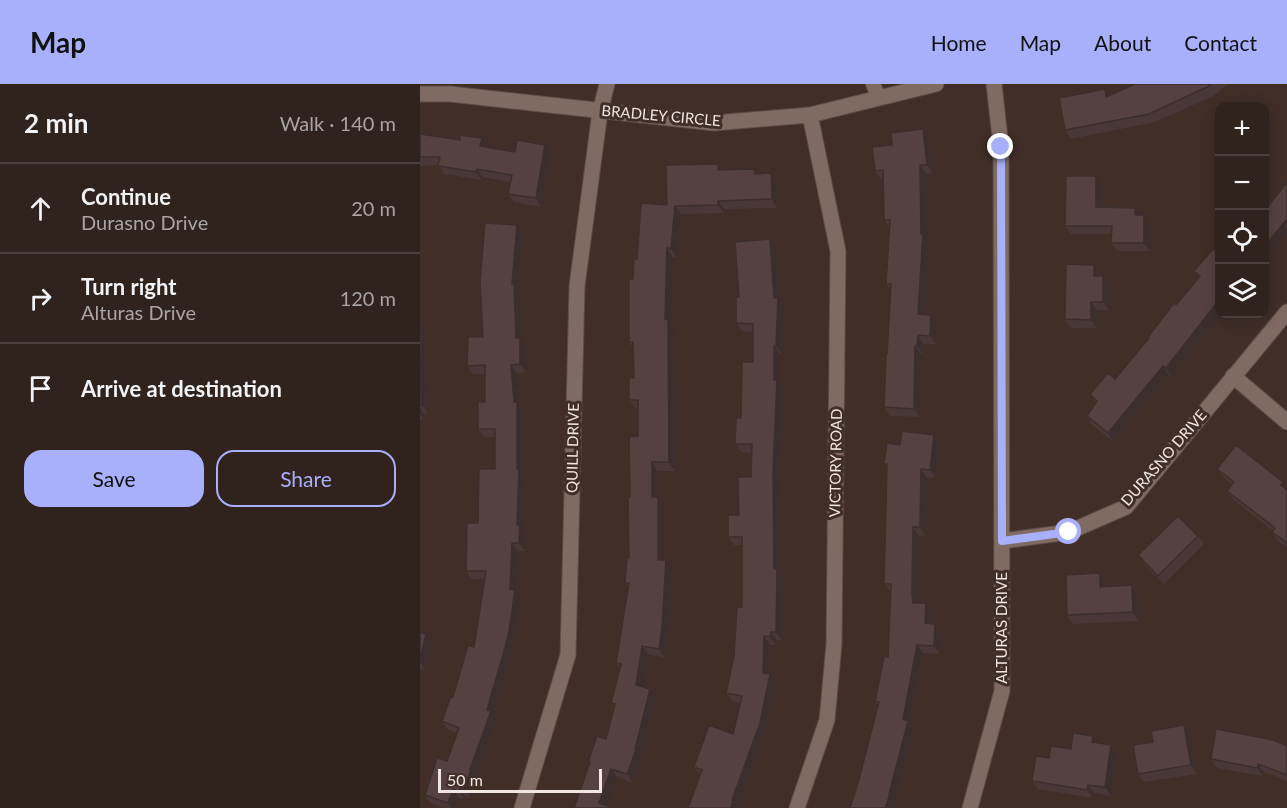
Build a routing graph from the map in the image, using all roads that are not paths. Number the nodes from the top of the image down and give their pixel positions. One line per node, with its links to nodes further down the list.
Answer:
1 (608, 84): 6 (street, QUILL DRIVE)
2 (936, 84): 4 (street, BRADLEY CIRCLE)
3 (993, 84): 11 (street, ALTURAS DRIVE)
4 (876, 91): 7 (street, BRADLEY CIRCLE)
5 (420, 94): 6 (street, BRADLEY CIRCLE)
6 (600, 112): 7 (street, BRADLEY CIRCLE); 12 (street, QUILL DRIVE)
7 (810, 115): 13 (street, VICTORY ROAD)
8 (1287, 312): 9 (street, DURASNO DRIVE)
9 (1233, 376): 10 (street); 11 (street, DURASNO DRIVE)
10 (1287, 422)
11 (1002, 541): 14 (street, ALTURAS DRIVE)
12 (522, 808)
13 (797, 808)
14 (970, 808)

